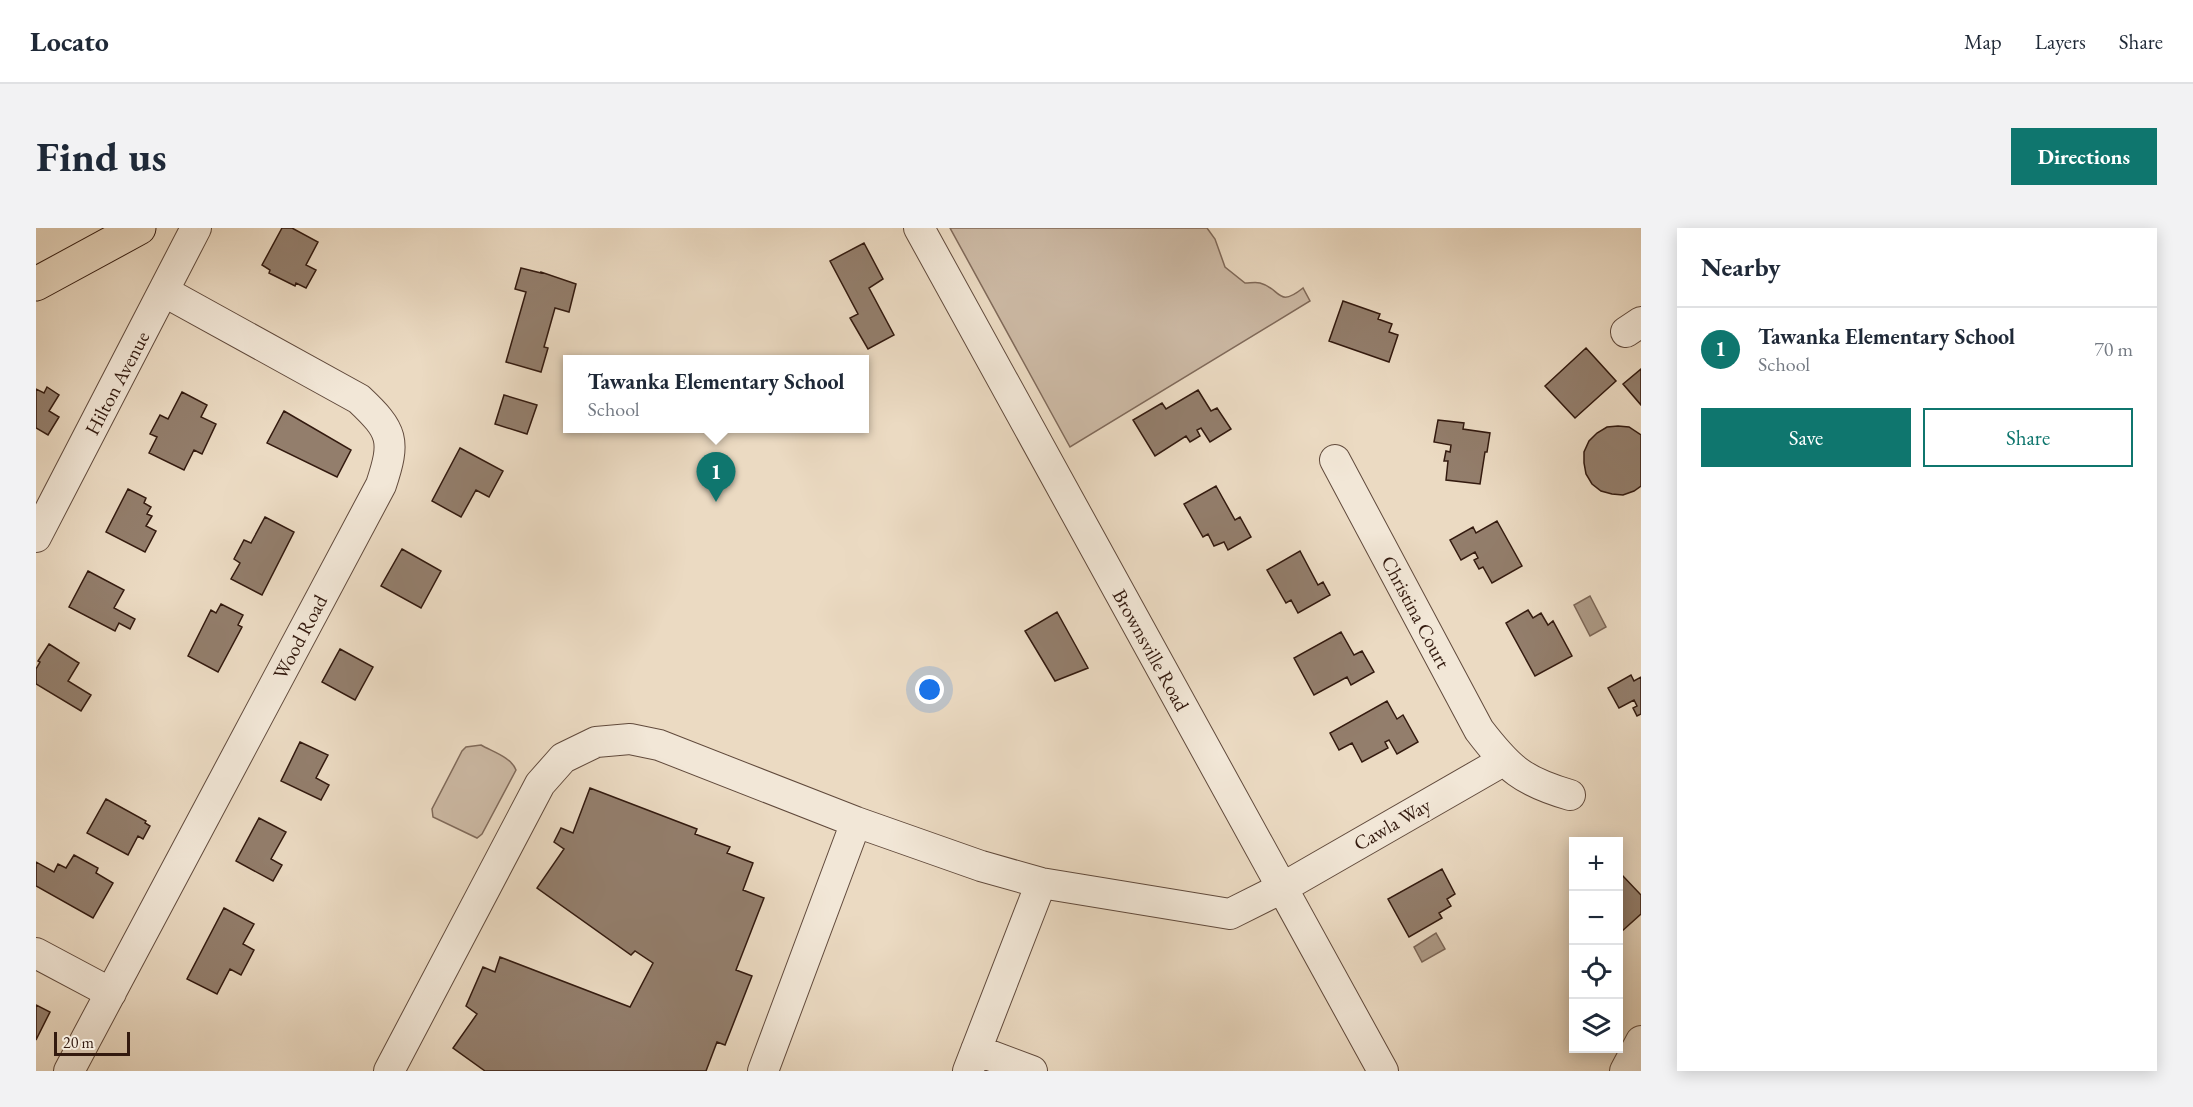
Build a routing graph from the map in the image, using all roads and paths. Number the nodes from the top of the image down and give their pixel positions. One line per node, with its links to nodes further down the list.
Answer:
1 (139, 228): 4 (main road)
2 (196, 228): 5 (street, Hilton Avenue)
3 (920, 228): 12 (street, Brownsville Road)
4 (36, 284)
5 (165, 292): 7 (street, Hilton Avenue); 14 (street, Wood Road)
6 (1335, 460): 8 (street, Christina Court)
7 (36, 537)
8 (1503, 761): 9 (street, Christina Court); 12 (street, Cawla Way)
9 (1570, 795)
10 (856, 822): 11 (street, Cawla Way); 18 (street, Cawla Way); 19 (street)
11 (1041, 883): 12 (street, Cawla Way); 16 (street)
12 (1282, 888): 21 (street, Brownsville Road)
13 (36, 953): 14 (street)
14 (111, 993): 17 (street, Wood Road)
15 (1641, 1041): 22 (street)
16 (972, 1060): 20 (street)
17 (69, 1071)
18 (389, 1071)
19 (763, 1071)
20 (1032, 1071)
21 (1383, 1071)
22 (1625, 1071)

